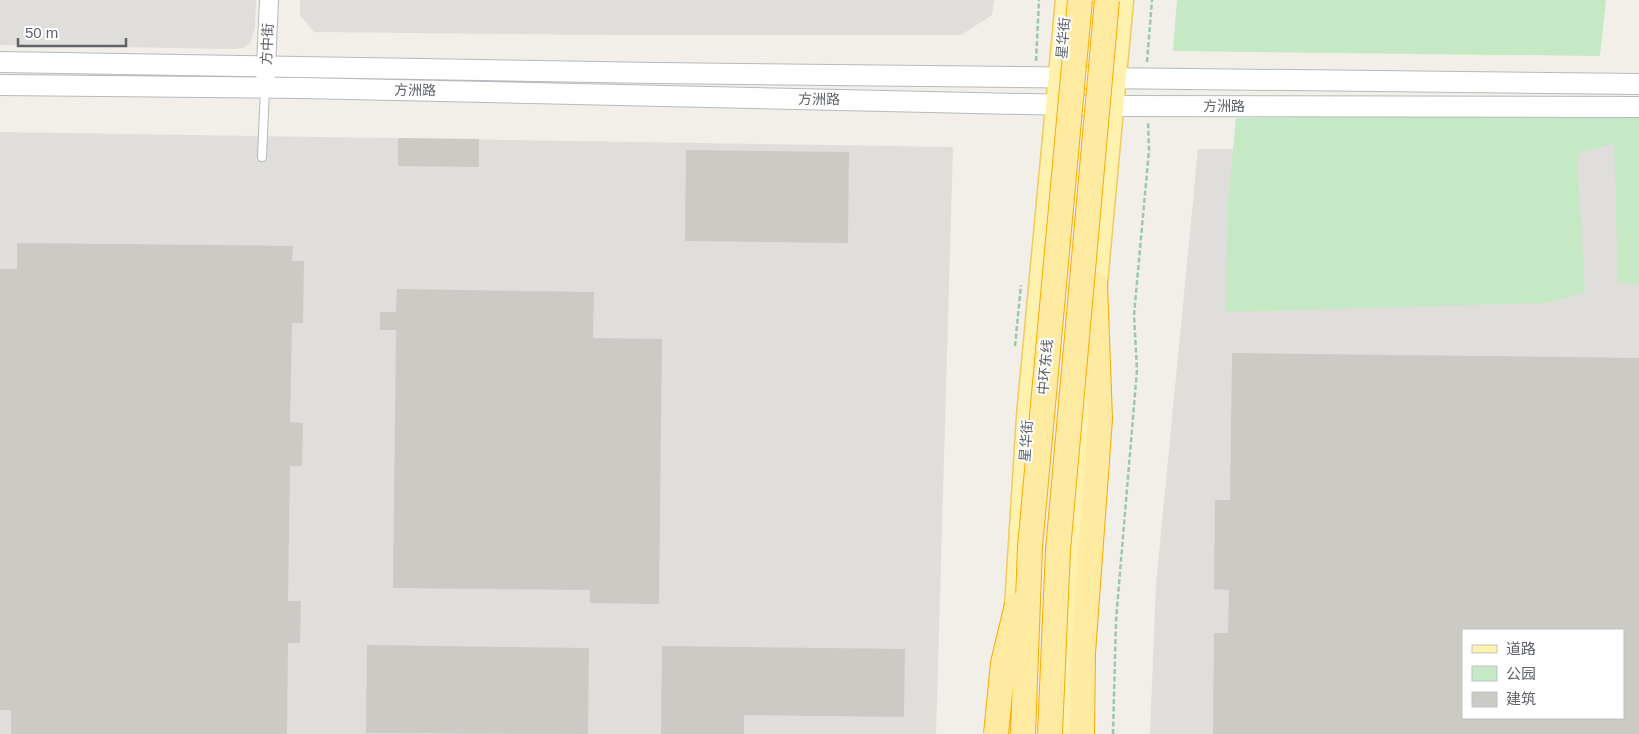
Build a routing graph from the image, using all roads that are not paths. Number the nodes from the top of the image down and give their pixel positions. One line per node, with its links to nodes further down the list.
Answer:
1 (270, 0): 7 (street, 方中街)
2 (1067, 0): 8 (main road, 星华街)
3 (1080, 0): 18 (highway, 中环东线, bridge)
4 (1107, 0): 22 (highway, 中环东线, bridge)
5 (1122, 0): 9 (main road)
6 (0, 62): 7 (main road, 方洲路)
7 (266, 65): 8 (main road, 方洲路); 12 (street, 方中街)
8 (1060, 77): 9 (main road, 方洲路); 13 (main road, 星华街)
9 (1115, 77): 10 (main road, 方洲路); 14 (main road)
10 (1639, 84)
11 (0, 85): 12 (main road, 方洲路)
12 (265, 88): 13 (main road, 方洲路); 16 (lane)
13 (1057, 105): 14 (main road, 方洲路); 20 (main road, 星华街)
14 (1112, 106): 15 (main road, 方洲路); 17 (main road)
15 (1639, 107)
16 (262, 156)
17 (1095, 284): 23 (main road); 24 (highway)
18 (1030, 548): 19 (highway, bridge); 21 (highway, 中环东线, bridge)
19 (996, 734)
20 (1009, 734)
21 (1023, 734)
22 (1050, 734)
23 (1069, 734)
24 (1082, 734)

